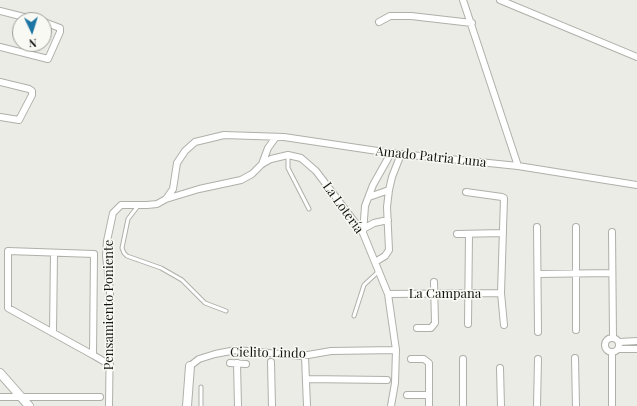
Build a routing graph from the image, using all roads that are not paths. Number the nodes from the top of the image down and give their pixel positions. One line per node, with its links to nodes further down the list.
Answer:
1 (464, 0): 6 (street)
2 (500, 0): 13 (street)
3 (0, 11): 4 (street)
4 (12, 14)
5 (380, 22): 6 (street)
6 (472, 23): 22 (street)
7 (52, 25): 10 (street)
8 (0, 47): 9 (street)
9 (12, 50)
10 (52, 50)
11 (20, 52): 12 (street)
12 (51, 52)
13 (637, 57)
14 (0, 82): 15 (street)
15 (0, 117)
16 (276, 137): 17 (street, Amado Patria Luna); 20 (street); 28 (street, Amado Patria Luna)
17 (391, 153): 18 (street, Amado Patria Luna); 21 (street)
18 (401, 154): 22 (street, Amado Patria Luna); 23 (street)
19 (288, 155): 20 (street); 30 (lane); 34 (street, La Lotería)
20 (262, 164): 28 (street)
21 (384, 166): 23 (street); 27 (street)
22 (518, 166): 24 (street, Amado Patria Luna)
23 (392, 177): 25 (street)
24 (637, 185)
25 (389, 190): 27 (street); 31 (street)
26 (466, 192): 36 (street)
27 (369, 197): 34 (street)
28 (166, 199): 29 (street, Pensamiento Poniente)
29 (138, 206): 50 (lane); 72 (street, Pensamiento Poniente)
30 (309, 209)
31 (388, 220): 34 (street); 40 (street)
32 (537, 227): 43 (street)
33 (576, 227): 44 (street)
34 (363, 231): 40 (street, La Lotería)
35 (612, 232): 42 (street)
36 (503, 233): 38 (street); 47 (street)
37 (457, 234): 38 (street)
38 (469, 234): 46 (street)
39 (54, 253): 57 (street); 57 (street); 64 (street)
40 (375, 262): 41 (street, La Lotería)
41 (379, 271): 48 (street, La Lotería); 51 (lane)
42 (612, 273): 44 (street); 58 (street)
43 (538, 274): 44 (street); 56 (street)
44 (577, 274): 55 (street)
45 (434, 282): 49 (street)
46 (468, 293): 47 (street, La Campana); 49 (street, La Campana); 52 (street)
47 (501, 293): 53 (street)
48 (388, 294): 49 (street, La Campana); 62 (street, La Lotería)
49 (434, 294): 54 (street)
50 (226, 311)
51 (354, 316)
52 (468, 324)
53 (504, 326)
54 (416, 328)
55 (576, 330)
56 (538, 332)
57 (53, 333): 64 (street)
58 (613, 338): 60 (street); 63 (street)
59 (637, 341): 60 (street)
60 (619, 346): 61 (street); 63 (street)
61 (637, 349)
62 (396, 350): 65 (street, Cielito Lindo); 91 (street, La Lotería)
63 (612, 353): 97 (street)
64 (93, 355): 72 (street)
65 (305, 356): 73 (street, Cielito Lindo); 76 (street)
66 (575, 358): 96 (street)
67 (411, 359): 80 (street)
68 (463, 359): 93 (street)
69 (538, 359): 95 (street)
70 (271, 362): 89 (street)
71 (246, 364): 88 (street)
72 (110, 365): 85 (street, Pensamiento Poniente)
73 (190, 366): 86 (street)
74 (500, 368): 94 (street)
75 (0, 373): 82 (street)
76 (306, 379): 77 (street); 90 (street)
77 (386, 380)
78 (201, 387): 87 (lane)
79 (407, 395): 80 (street)
80 (429, 395): 92 (street)
81 (0, 397): 82 (street)
82 (19, 397): 83 (street); 84 (street)
83 (100, 398)
84 (29, 406)
85 (109, 406)
86 (187, 406)
87 (201, 406)
88 (238, 406)
89 (272, 406)
90 (307, 406)
91 (391, 406)
92 (429, 406)
93 (463, 406)
94 (501, 406)
95 (537, 406)
96 (576, 406)
97 (612, 406)

